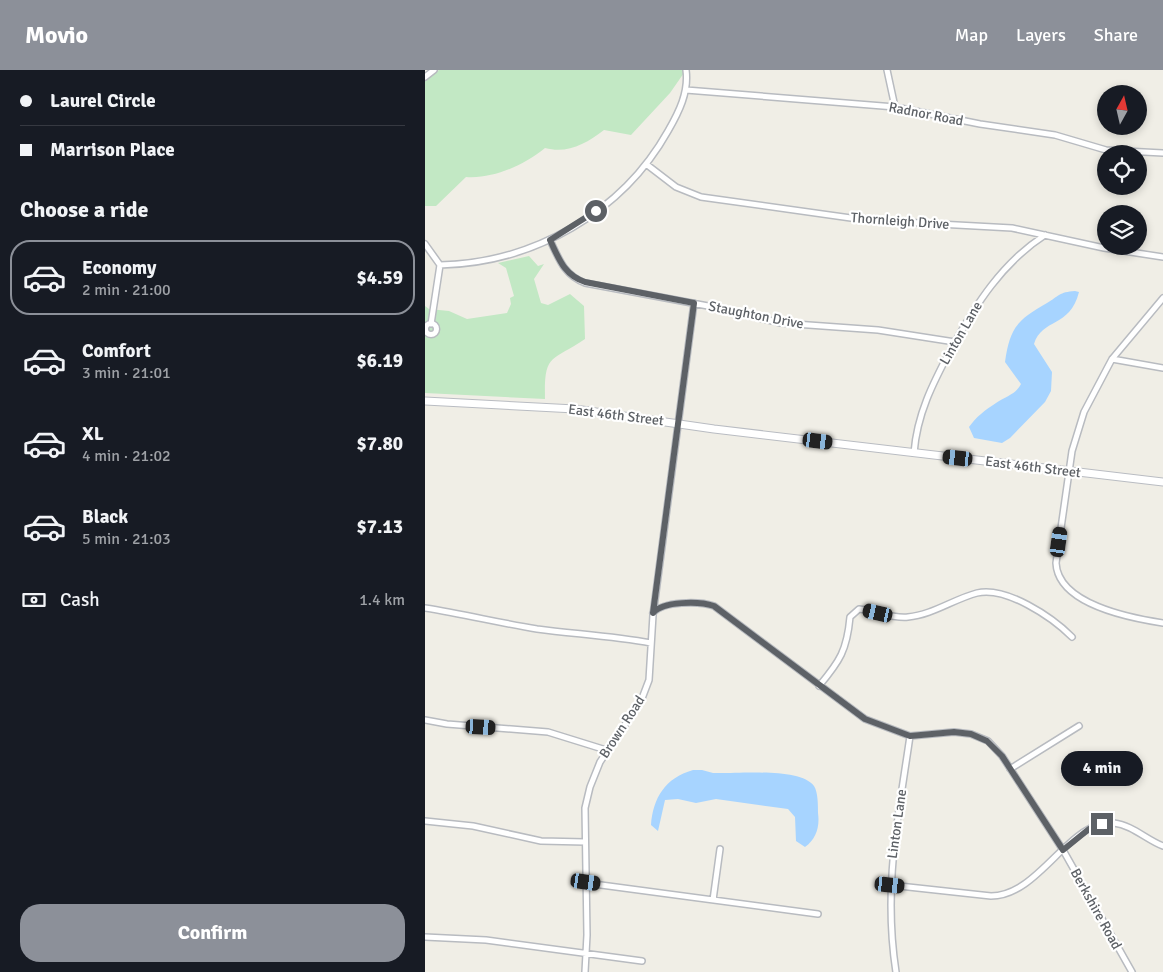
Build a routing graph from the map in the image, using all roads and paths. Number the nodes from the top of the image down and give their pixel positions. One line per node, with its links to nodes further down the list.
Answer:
1 (434, 70): 4 (street)
2 (686, 70): 5 (street)
3 (887, 70): 6 (street)
4 (425, 77)
5 (686, 90): 6 (street, Radnor Road); 8 (street)
6 (895, 107): 7 (street, Radnor Road)
7 (1163, 153)
8 (646, 164): 9 (street, Thornleigh Drive); 10 (street)
9 (1045, 235): 12 (street, Thornleigh Drive); 17 (street, Linton Lane)
10 (550, 240): 13 (street); 15 (street, Staughton Drive)
11 (425, 244): 13 (street)
12 (1163, 257)
13 (440, 265): 16 (street)
14 (1163, 298): 18 (street)
15 (694, 303): 17 (street, Staughton Drive); 21 (street, Brown Road)
16 (431, 324)
17 (955, 342): 22 (street, Linton Lane)
18 (1112, 359): 19 (street); 23 (street)
19 (1163, 368)
20 (425, 401): 21 (main road, East 46th Street)
21 (678, 424): 22 (main road, East 46th Street); 26 (street, Brown Road)
22 (913, 453): 23 (main road, East 46th Street)
23 (1069, 471): 24 (main road, East 46th Street); 27 (street)
24 (1163, 482)
25 (425, 608): 29 (street)
26 (653, 613): 29 (street, Brown Road); 30 (street, Berkshire Road)
27 (1163, 623)
28 (1072, 637): 30 (street)
29 (651, 643): 34 (street, Brown Road)
30 (819, 686): 33 (street, Berkshire Road)
31 (425, 720): 34 (street)
32 (1079, 726): 35 (street)
33 (910, 736): 35 (street, Berkshire Road); 42 (street, Linton Lane)
34 (606, 750): 37 (street, Brown Road)
35 (1010, 769): 40 (street, Berkshire Road)
36 (425, 821): 37 (street)
37 (585, 842): 41 (street, Brown Road)
38 (1163, 846): 40 (street)
39 (720, 849): 43 (street)
40 (1063, 850): 42 (street); 50 (street, Berkshire Road)
41 (586, 882): 43 (street); 46 (street, Brown Road)
42 (890, 885): 49 (street, Linton Lane)
43 (713, 900): 44 (street)
44 (818, 914)
45 (425, 937): 46 (street)
46 (586, 954): 47 (street); 48 (street, Brown Road)
47 (642, 962)
48 (585, 972)
49 (896, 972)
50 (1132, 972)

